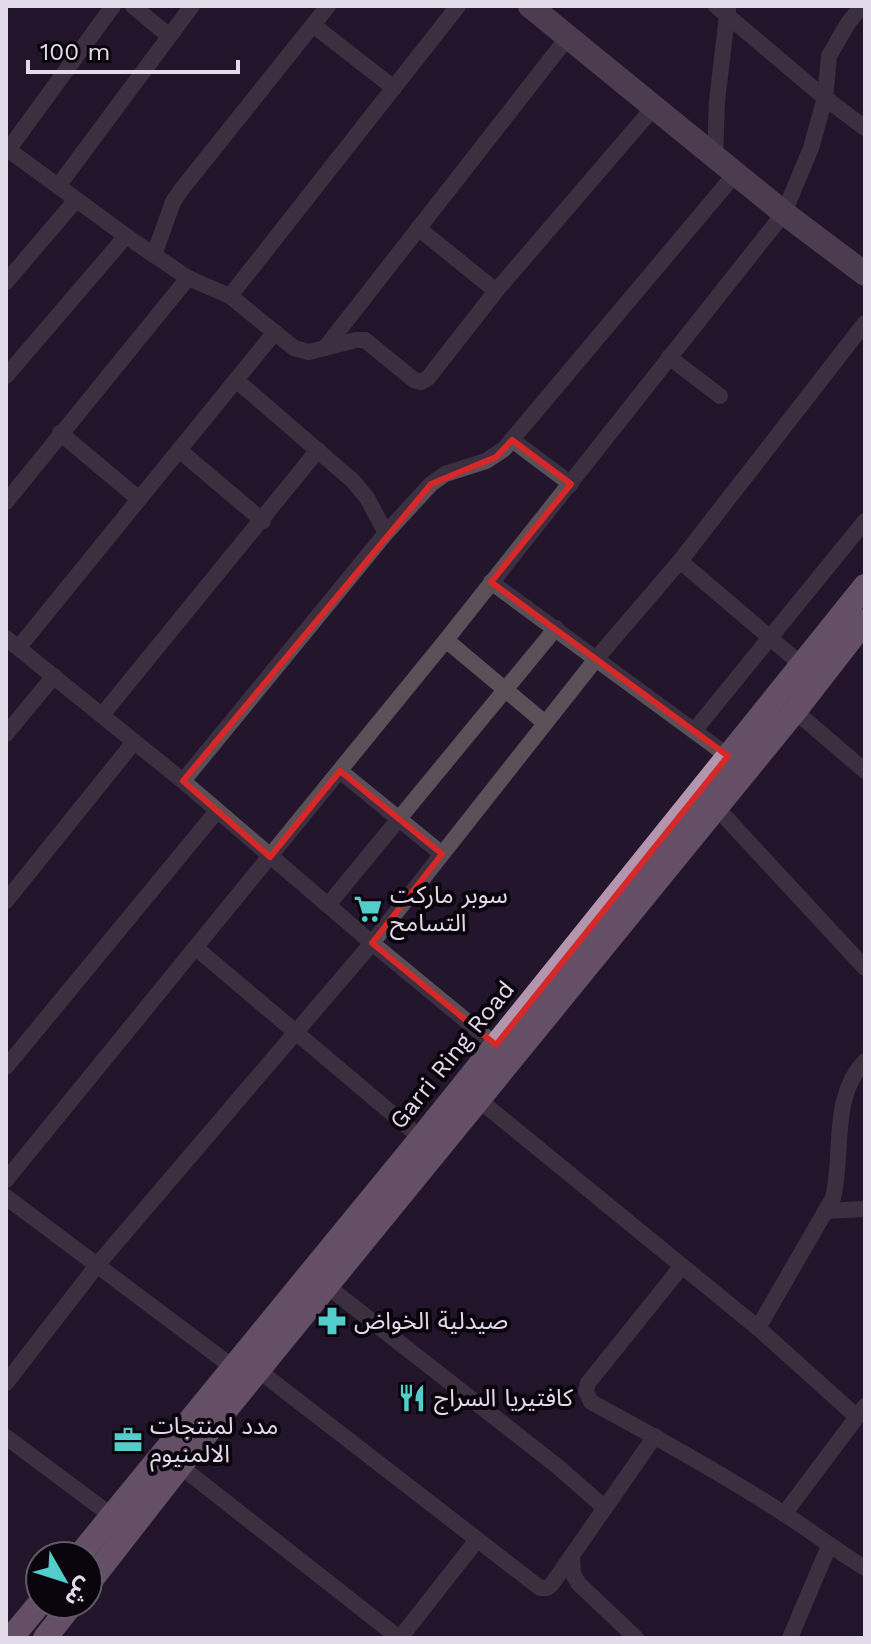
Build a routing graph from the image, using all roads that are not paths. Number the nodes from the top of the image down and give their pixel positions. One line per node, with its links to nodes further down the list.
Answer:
1 (113, 6): 16 (street)
2 (133, 6): 10 (street)
3 (192, 6): 10 (street)
4 (328, 6): 9 (street)
5 (458, 6): 12 (street)
6 (530, 6): 11 (main road)
7 (862, 6): 13 (street)
8 (724, 9): 13 (street); 17 (street)
9 (313, 25): 12 (street); 24 (street)
10 (169, 36): 19 (street)
11 (568, 37): 14 (main road); 22 (street)
12 (394, 88): 29 (street)
13 (825, 98): 15 (street); 21 (street)
14 (654, 107): 17 (main road); 28 (street)
15 (865, 128)
16 (7, 149): 19 (street)
17 (715, 157): 18 (main road)
18 (736, 173): 21 (main road); 38 (street)
19 (58, 186): 20 (street)
20 (76, 200): 23 (street); 27 (street)
21 (784, 213): 25 (main road); 33 (street)
22 (418, 228): 28 (street); 32 (street)
23 (126, 236): 24 (street); 34 (street)
24 (154, 255): 26 (street)
25 (865, 274)
26 (188, 278): 29 (street); 37 (street)
27 (6, 282)
28 (496, 291): 32 (street)
29 (230, 296): 31 (street)
30 (865, 323): 47 (street)
31 (275, 332): 32 (street); 35 (street)
32 (325, 348)
33 (669, 357): 36 (street); 41 (street)
34 (6, 376)
35 (236, 380): 39 (street); 40 (street)
36 (720, 396)
37 (60, 433): 42 (street); 43 (street)
38 (512, 440): 41 (street); 46 (street)
39 (179, 450): 42 (street); 44 (street)
40 (318, 450): 44 (street); 46 (street)
41 (571, 484): 48 (street)
42 (139, 499): 54 (street)
43 (6, 502)
44 (263, 521): 60 (street)
45 (865, 521): 52 (street)
46 (386, 533): 68 (street)
47 (680, 561): 52 (street); 55 (street)
48 (491, 582): 51 (street); 53 (street)
49 (865, 586): 56 (highway, Garri Ring Road)
50 (865, 621): 59 (highway, Garri Ring Road)
51 (556, 628): 55 (street); 58 (street)
52 (769, 637): 56 (street); 62 (street)
53 (446, 640): 58 (street); 66 (street)
54 (12, 642): 57 (street)
55 (596, 659): 61 (street); 62 (street)
56 (802, 665): 65 (highway, Garri Ring Road)
57 (54, 676): 60 (street); 63 (street)
58 (505, 692): 61 (street); 71 (street)
59 (795, 711): 67 (street); 69 (highway, Garri Ring Road)
60 (102, 715): 64 (street)
61 (545, 723): 72 (street)
62 (694, 731): 65 (street)
63 (6, 734)
64 (134, 742): 68 (street); 74 (street)
65 (728, 756): 80 (highway, Garri Ring Road)
66 (340, 771): 71 (street); 73 (street)
67 (865, 771)
68 (183, 781): 70 (street)
69 (716, 807): 78 (street); 80 (highway, Garri Ring Road)
70 (217, 811): 73 (street); 82 (street)
71 (399, 819): 72 (street); 75 (street)
72 (442, 854): 76 (street)
73 (270, 857): 75 (street); 77 (street)
74 (6, 901)
75 (328, 905): 76 (street)
76 (372, 943): 79 (street); 80 (street)
77 (196, 948): 79 (street); 85 (street)
78 (865, 968)
79 (295, 1030): 84 (street); 89 (street)
80 (504, 1052): 83 (highway, Garri Ring Road); 84 (highway, Garri Ring Road)
81 (865, 1061): 88 (street)
82 (6, 1067)
83 (479, 1100): 90 (street); 91 (highway, Garri Ring Road)
84 (421, 1138): 93 (highway, Garri Ring Road)
85 (9, 1169)
86 (6, 1197): 89 (street)
87 (865, 1209): 88 (street)
88 (825, 1211): 92 (street)
89 (98, 1264): 93 (street); 94 (street)
90 (682, 1266): 92 (street); 96 (street)
91 (327, 1286): 93 (highway, Garri Ring Road); 99 (street)
92 (758, 1328): 95 (street)
93 (246, 1369): 98 (highway, Garri Ring Road); 101 (highway, Garri Ring Road); 103 (street)
94 (6, 1383)
95 (861, 1411): 100 (street)
96 (655, 1436): 99 (street); 100 (street)
97 (6, 1437): 101 (street)
98 (180, 1466): 106 (highway, Garri Ring Road); 110 (street)
99 (605, 1508): 105 (street)
100 (784, 1514): 104 (street)
101 (112, 1516): 102 (highway, Garri Ring Road)
102 (92, 1540)
103 (477, 1540): 105 (street); 110 (street)
104 (829, 1546): 107 (street); 112 (street)
105 (572, 1556): 111 (street)
106 (104, 1563)
107 (865, 1568)
108 (59, 1620): 109 (highway)
109 (45, 1638)
110 (400, 1638)
111 (636, 1638)
112 (790, 1638)

